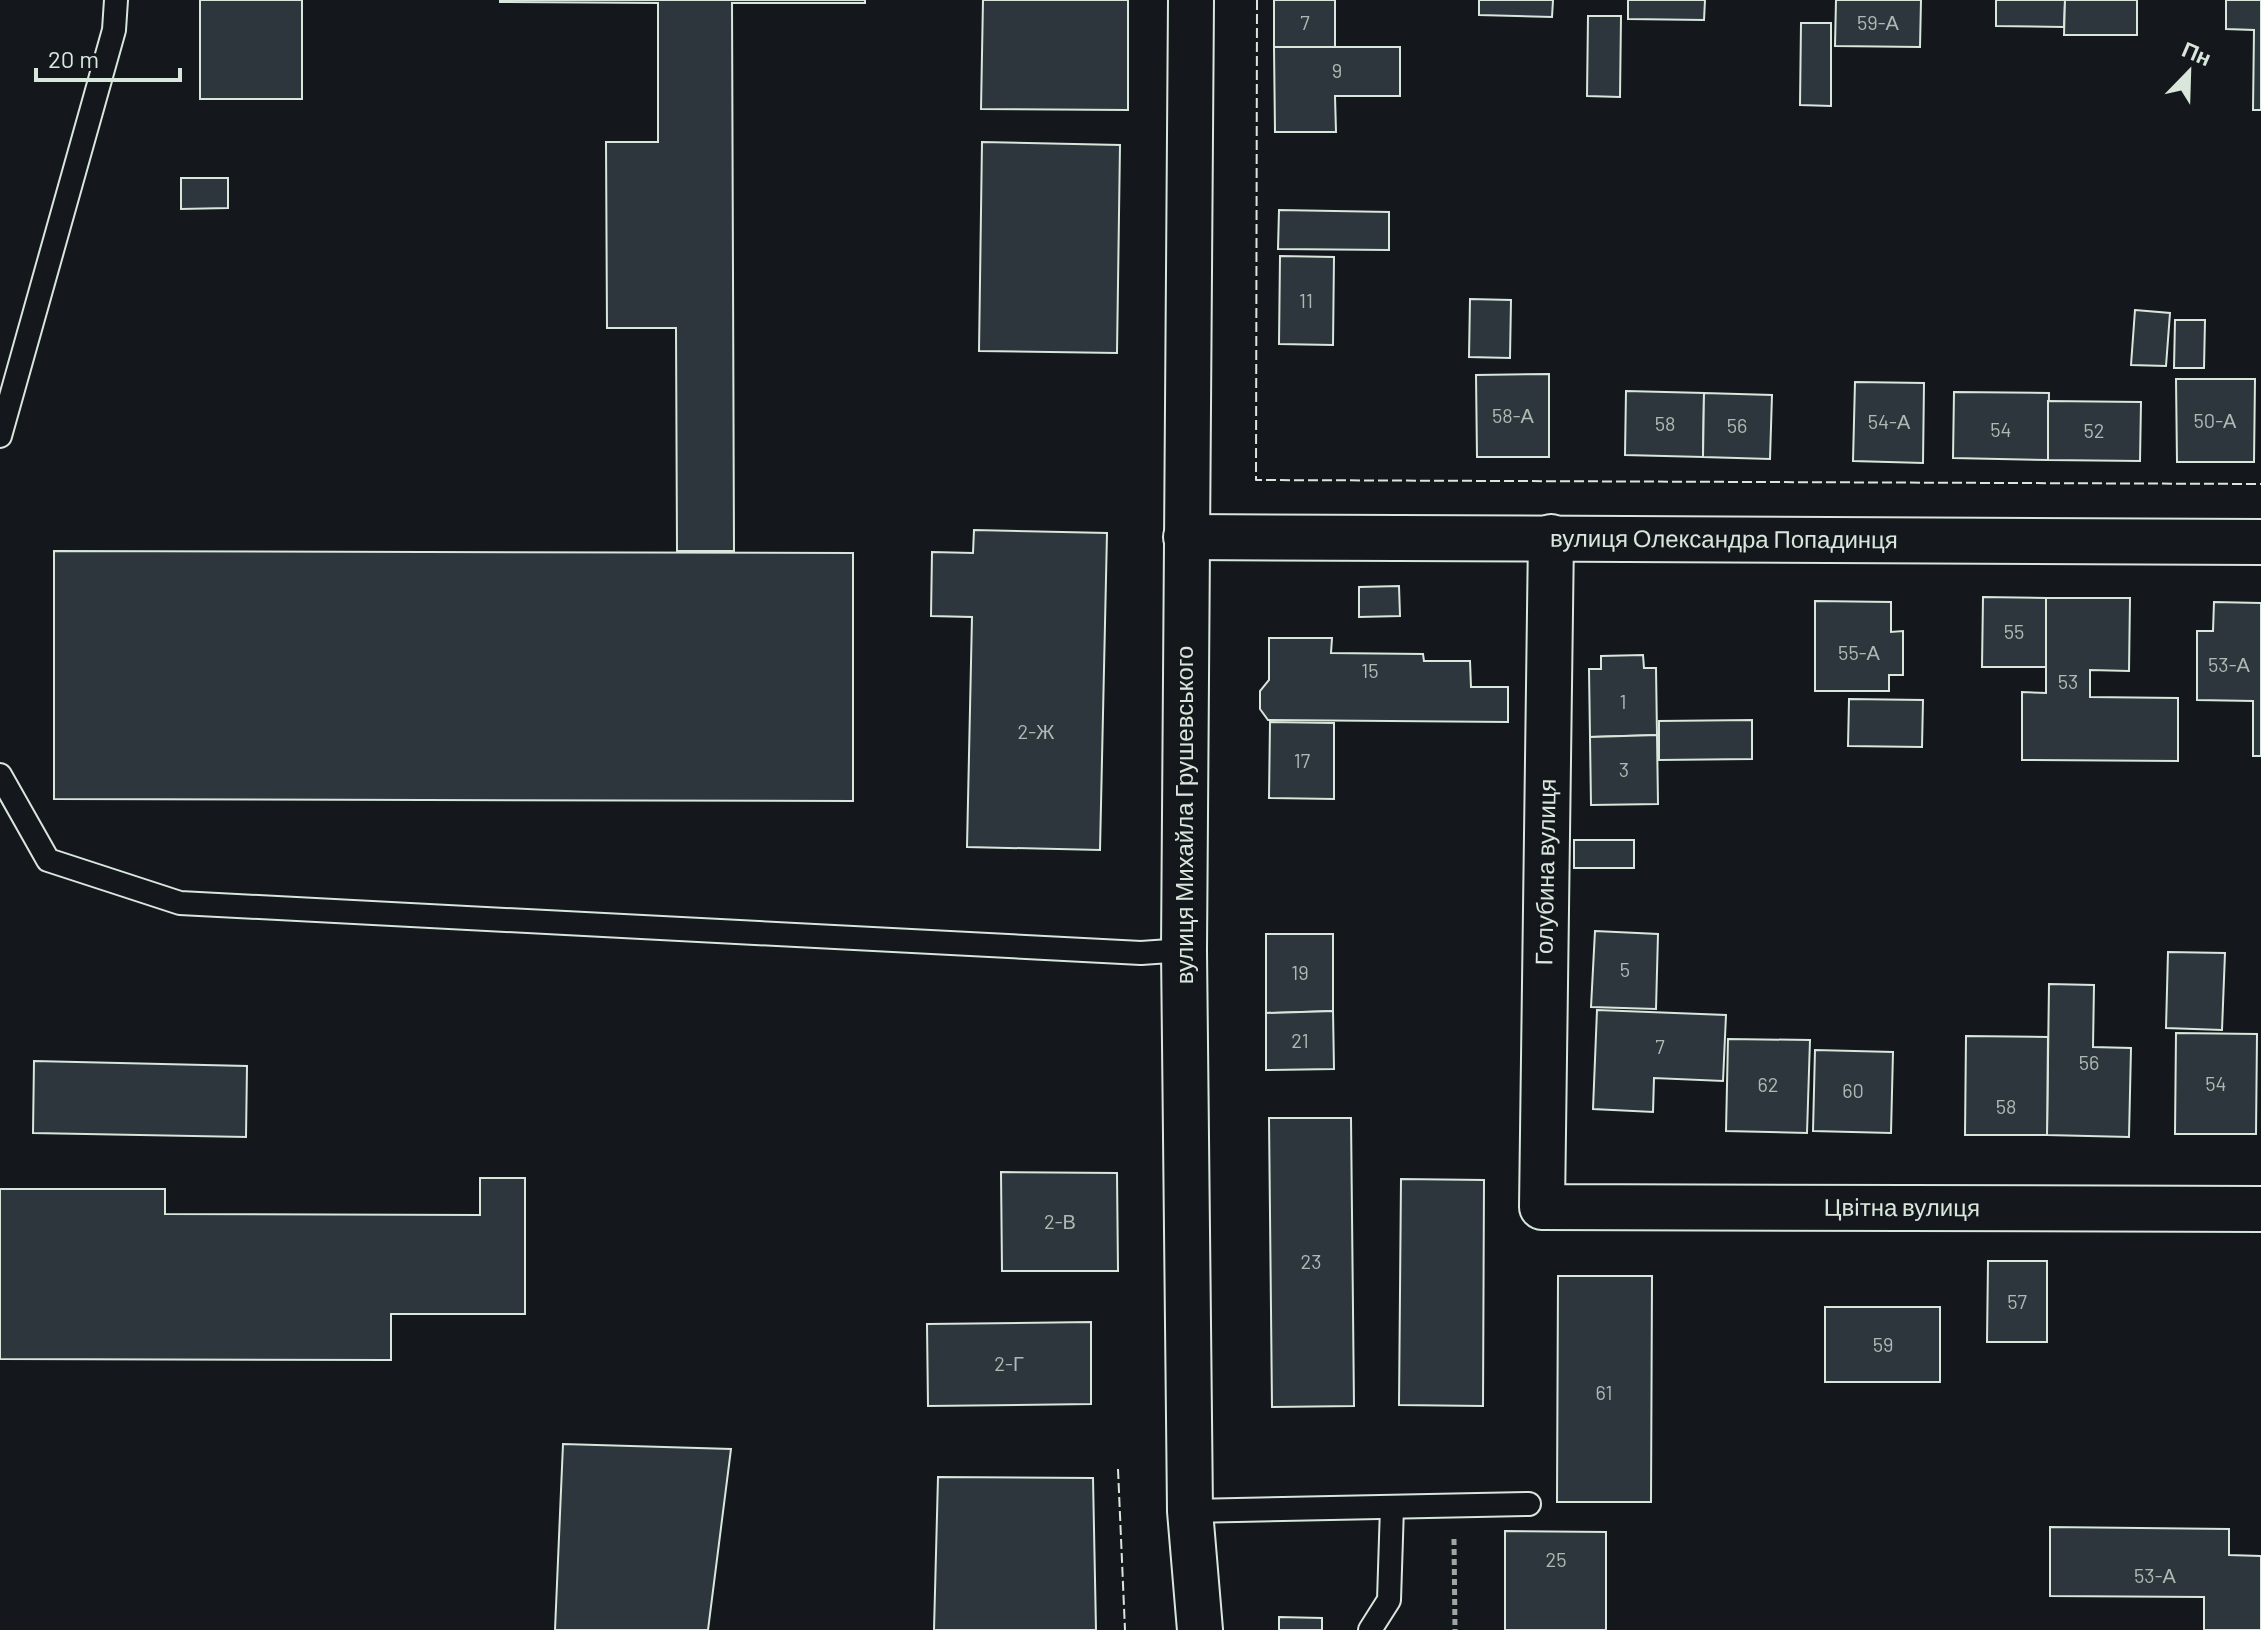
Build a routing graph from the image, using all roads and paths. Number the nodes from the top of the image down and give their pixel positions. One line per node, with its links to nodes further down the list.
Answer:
1 (116, 0): 3 (lane)
2 (1191, 0): 4 (street, вулиця Михайла Грушевського)
3 (0, 436)
4 (1186, 537): 5 (street, вулиця Олександра Попадинця); 8 (street, вулиця Михайла Грушевського)
5 (1551, 537): 6 (street, вулиця Олександра Попадинця); 9 (street, Голубина вулиця)
6 (2261, 542)
7 (0, 775): 8 (lane)
8 (1184, 950): 14 (street, вулиця Михайла Грушевського)
9 (1542, 1207): 10 (street, Цвітна вулиця)
10 (2261, 1209)
11 (1529, 1504): 12 (lane)
12 (1454, 1505): 13 (lane); 17 (path)
13 (1392, 1507): 14 (lane); 16 (lane)
14 (1190, 1511): 15 (street, вулиця Михайла Грушевського)
15 (1200, 1630)
16 (1370, 1630)
17 (1455, 1630)

